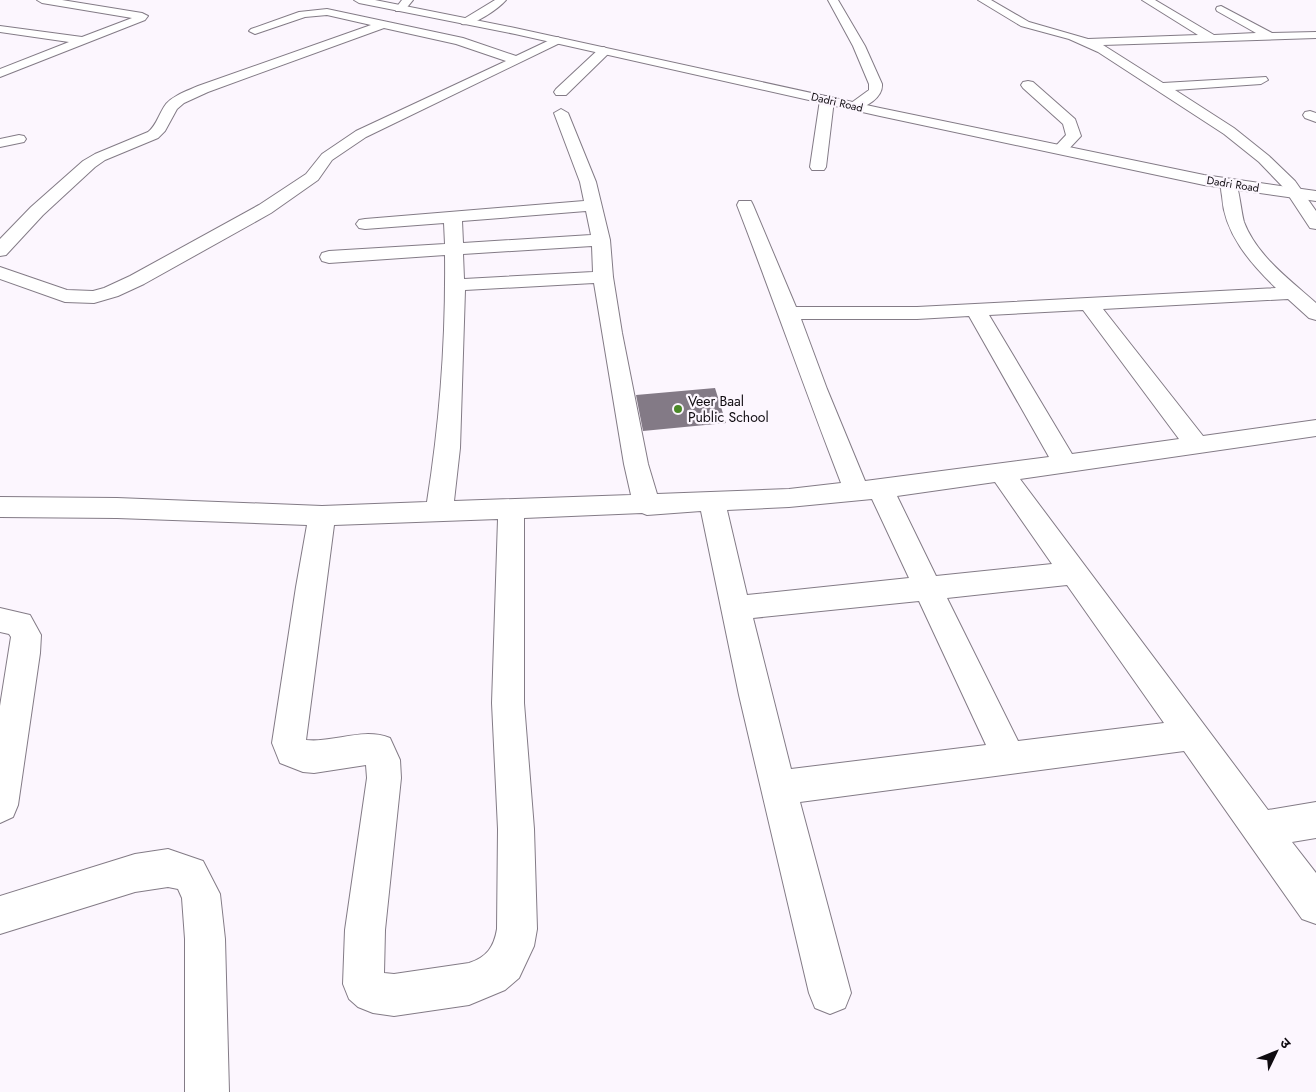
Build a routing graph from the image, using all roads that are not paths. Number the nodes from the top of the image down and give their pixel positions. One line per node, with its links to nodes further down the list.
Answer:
1 (42, 0): 17 (street)
2 (359, 0): 7 (street, Dadri Road)
3 (501, 0): 9 (street)
4 (833, 0): 29 (street)
5 (983, 0): 19 (street)
6 (1146, 0): 16 (street)
7 (404, 4): 9 (street, Dadri Road)
8 (1220, 9): 15 (street)
9 (466, 22): 18 (street, Dadri Road)
10 (382, 25): 12 (street); 22 (street); 45 (street)
11 (0, 29): 13 (street)
12 (255, 31)
13 (28, 33): 17 (street); 20 (street)
14 (1316, 35): 15 (street)
15 (1270, 36): 16 (street)
16 (1212, 38): 19 (street)
17 (82, 40): 23 (street)
18 (558, 41): 21 (street, Dadri Road); 22 (street)
19 (1087, 42): 26 (street)
20 (0, 43)
21 (604, 51): 27 (street); 28 (street, Dadri Road)
22 (516, 60): 47 (street)
23 (0, 73)
24 (1261, 80): 26 (street)
25 (1028, 85): 33 (street)
26 (1161, 88): 36 (street)
27 (561, 92)
28 (827, 100): 29 (street, Dadri Road); 34 (street)
29 (854, 106): 33 (street, Dadri Road)
30 (561, 113): 38 (street)
31 (19, 139): 32 (street)
32 (0, 143)
33 (1060, 150): 35 (street, Dadri Road)
34 (818, 167)
35 (1229, 184): 36 (street, Dadri Road); 50 (street)
36 (1297, 194): 37 (street, Dadri Road); 42 (street)
37 (1316, 196)
38 (593, 205): 40 (street); 43 (street)
39 (745, 205): 53 (street)
40 (453, 217): 41 (street); 44 (street)
41 (365, 224)
42 (1316, 224)
43 (601, 240): 44 (street); 48 (street)
44 (453, 249): 46 (street); 49 (street)
45 (0, 252)
46 (329, 257)
47 (0, 273)
48 (603, 277): 49 (street); 61 (street)
49 (455, 285): 64 (street)
50 (1294, 293): 51 (street); 54 (street)
51 (1090, 304): 52 (street); 56 (street)
52 (976, 311): 53 (street); 57 (street)
53 (788, 313): 59 (street)
54 (1316, 314)
55 (1316, 428): 56 (street)
56 (1196, 444): 57 (street)
57 (1065, 464): 58 (street)
58 (1001, 472): 59 (street); 66 (street)
59 (868, 489): 60 (street); 67 (street)
60 (712, 502): 61 (street); 68 (street)
61 (647, 505): 63 (street)
62 (0, 506): 65 (street)
63 (510, 508): 64 (street); 65 (street)
64 (439, 512): 65 (street)
65 (322, 516)
66 (1074, 574): 67 (street); 70 (street)
67 (929, 588): 68 (street); 72 (street)
68 (736, 608): 73 (street)
69 (0, 620): 71 (street)
70 (1191, 734): 72 (street); 76 (street)
71 (6, 739): 74 (street)
72 (1009, 758): 73 (street)
73 (778, 788): 79 (street)
74 (0, 805)
75 (1316, 820): 76 (street)
76 (1260, 830): 77 (street)
77 (1316, 905)
78 (0, 915): 80 (street)
79 (830, 993)
80 (207, 1092)

